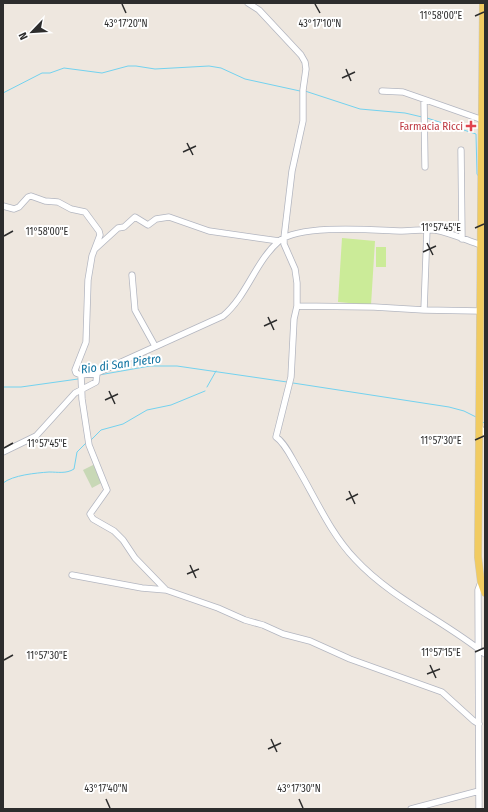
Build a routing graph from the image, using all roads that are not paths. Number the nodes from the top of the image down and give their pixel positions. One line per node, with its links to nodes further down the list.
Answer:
1 (248, 3): 12 (street)
2 (483, 3): 5 (main road)
3 (382, 91): 4 (street)
4 (426, 100): 5 (street); 7 (street)
5 (483, 120): 8 (main road)
6 (461, 150): 11 (street)
7 (425, 167)
8 (483, 175): 13 (main road)
9 (3, 206): 14 (street)
10 (427, 230): 11 (street); 12 (street); 17 (street)
11 (462, 239): 13 (street)
12 (281, 240): 14 (street); 16 (street); 19 (street)
13 (481, 245): 18 (main road)
14 (95, 249): 21 (street)
15 (132, 275): 19 (street)
16 (297, 306): 17 (street); 29 (street)
17 (424, 310): 18 (street)
18 (480, 311): 23 (main road)
19 (155, 346): 20 (street)
20 (97, 373): 21 (street); 22 (street)
21 (81, 375): 22 (street)
22 (81, 389): 24 (street); 27 (street)
23 (482, 431): 26 (main road)
24 (3, 452)
25 (72, 575): 27 (street)
26 (481, 582): 28 (main road); 29 (street)
27 (166, 590): 31 (street)
28 (485, 594)
29 (479, 649): 30 (street); 31 (street)
30 (485, 654)
31 (480, 724): 32 (street)
32 (479, 791): 33 (street); 34 (street)
33 (411, 809)
34 (479, 809)

